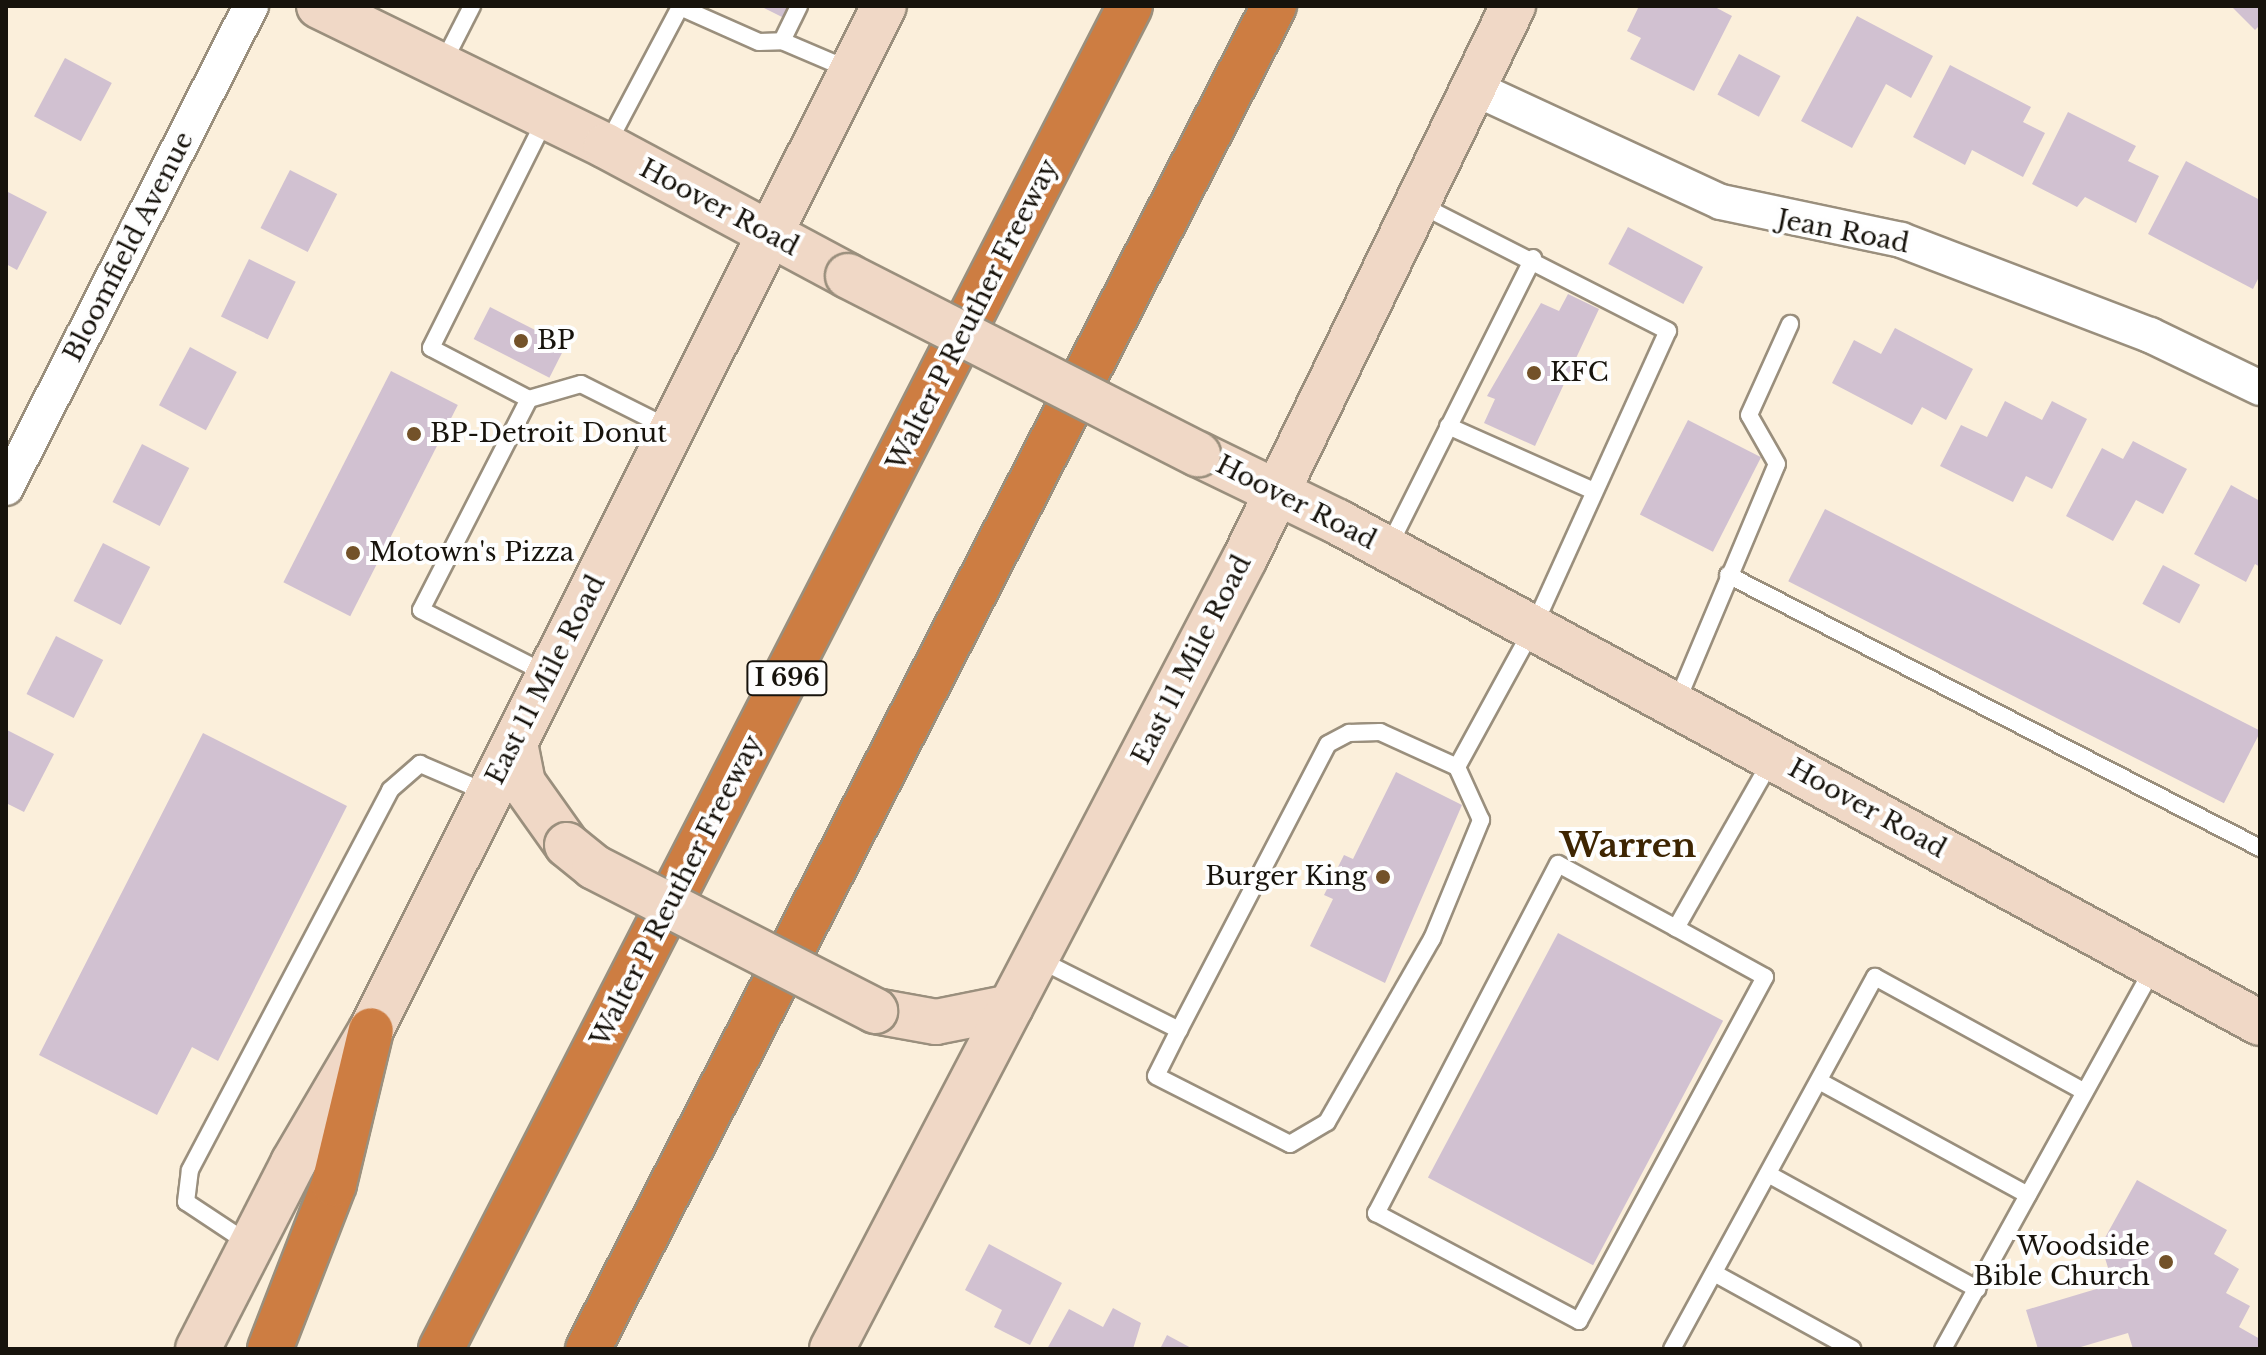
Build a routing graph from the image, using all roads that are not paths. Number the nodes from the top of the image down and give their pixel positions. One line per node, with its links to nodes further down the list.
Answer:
1 (251, 6): 24 (street, Bloomfield Avenue)
2 (319, 6): 11 (main road, Hoover Road)
3 (472, 6): 11 (lane)
4 (799, 6): 10 (lane)
5 (884, 6): 12 (main road, East 11 Mile Road)
6 (1130, 6): 54 (highway, Walter P Reuther Freeway / I 696)
7 (1274, 6): 55 (highway)
8 (1513, 6): 13 (main road, East 11 Mile Road)
9 (678, 7): 10 (lane); 15 (lane)
10 (782, 41): 12 (lane)
11 (441, 65): 14 (main road, Hoover Road)
12 (852, 71): 17 (main road, East 11 Mile Road)
13 (1474, 88): 16 (main road, East 11 Mile Road); 20 (street, Jean Road)
14 (547, 117): 15 (main road, Hoover Road); 21 (lane)
15 (606, 146): 17 (main road, Hoover Road)
16 (1418, 204): 18 (lane); 26 (main road, East 11 Mile Road)
17 (769, 237): 23 (main road, East 11 Mile Road); 26 (main road, Hoover Road, bridge)
18 (1533, 258): 22 (lane); 25 (lane)
19 (1790, 324): 28 (lane)
20 (2260, 388)
21 (529, 399): 23 (lane); 30 (lane)
22 (1448, 426): 25 (lane); 27 (lane)
23 (672, 430): 30 (main road, East 11 Mile Road)
24 (6, 488)
25 (1594, 491): 29 (lane)
26 (1277, 493): 27 (main road, Hoover Road); 38 (main road, East 11 Mile Road)
27 (1388, 549): 29 (main road, Hoover Road)
28 (1728, 575): 31 (lane); 36 (lane)
29 (1533, 628): 31 (main road, Hoover Road); 34 (lane)
30 (549, 674): 32 (main road, East 11 Mile Road)
31 (1676, 705): 33 (main road, Hoover Road)
32 (515, 743): 35 (main road, East 11 Mile Road); 40 (main road, bridge)
33 (1772, 758): 37 (lane); 39 (main road, Hoover Road)
34 (1457, 767): 43 (lane); 43 (lane)
35 (489, 793): 42 (main road, East 11 Mile Road); 48 (lane)
36 (2260, 848)
37 (1676, 928): 37 (lane)
38 (1037, 959): 40 (main road, East 11 Mile Road); 43 (lane)
39 (2155, 966): 41 (main road, Hoover Road); 45 (lane)
40 (1011, 1007): 51 (main road, East 11 Mile Road)
41 (2260, 1023)
42 (371, 1030): 48 (main road, East 11 Mile Road); 53 (highway)
43 (1179, 1030)
44 (1819, 1081): 45 (lane); 46 (lane); 47 (lane)
45 (2085, 1092): 47 (lane)
46 (1768, 1174): 49 (lane); 50 (lane)
47 (2028, 1195): 50 (lane)
48 (251, 1245): 52 (main road, East 11 Mile Road)
49 (1714, 1273): 56 (lane); 57 (lane)
50 (1977, 1289): 58 (lane)
51 (838, 1347)
52 (198, 1349)
53 (270, 1349)
54 (441, 1349)
55 (588, 1349)
56 (1672, 1349)
57 (1852, 1349)
58 (1943, 1349)

